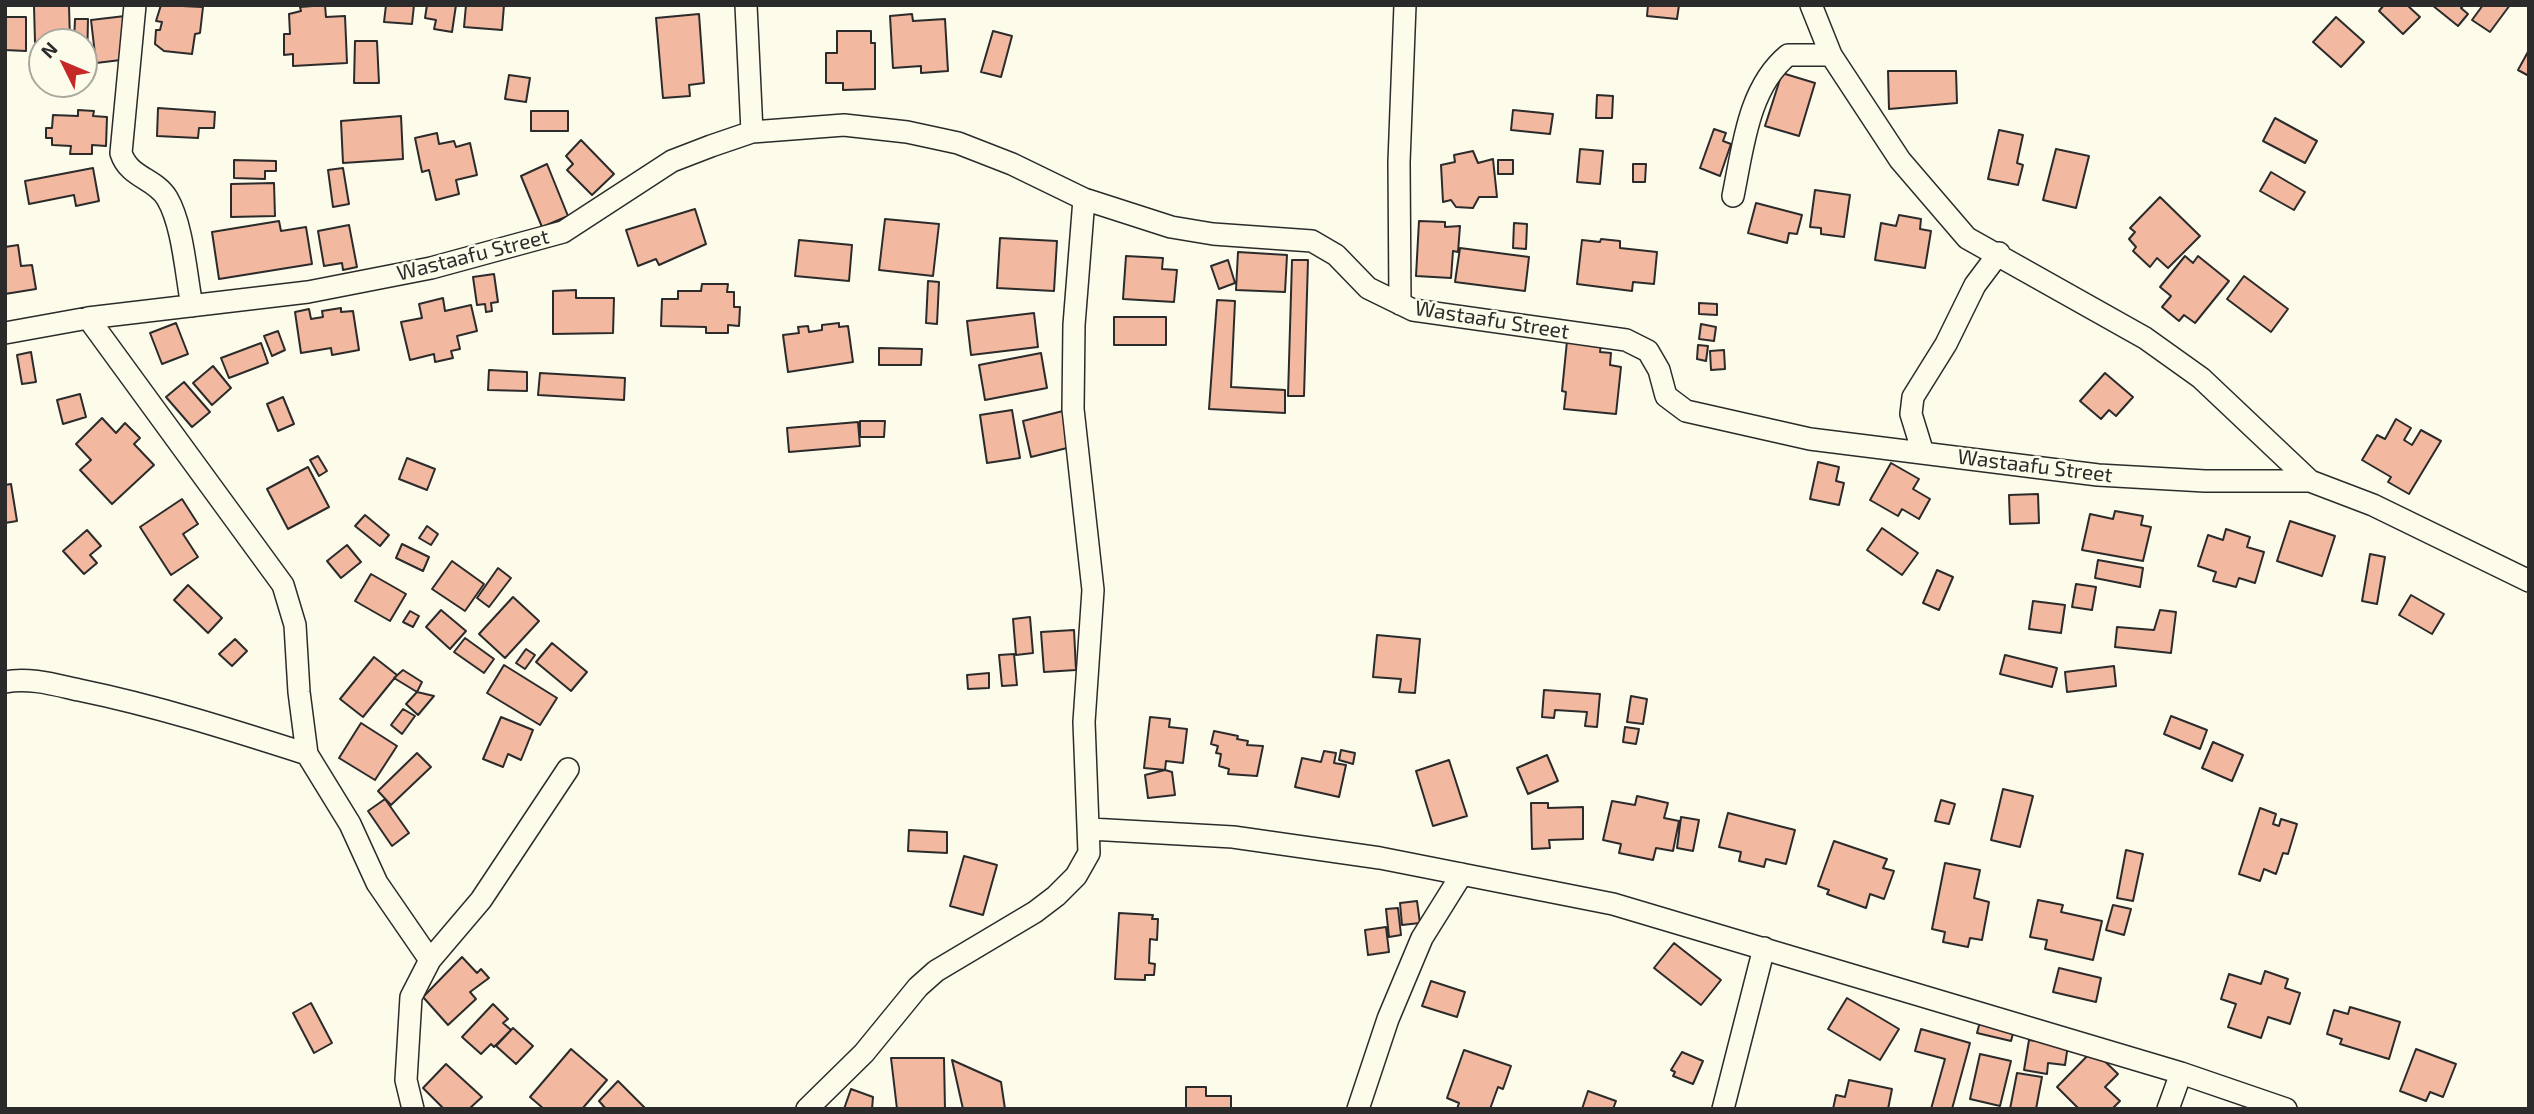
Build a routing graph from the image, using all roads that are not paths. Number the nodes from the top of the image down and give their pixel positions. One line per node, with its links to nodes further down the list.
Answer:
1 (135, 5): 11 (street)
2 (746, 5): 6 (street)
3 (1405, 5): 10 (street)
4 (1811, 5): 5 (street)
5 (1831, 55): 7 (street); 9 (street)
6 (752, 132): 8 (street, Wastaafu Street); 11 (street, Wastaafu Street)
7 (1733, 196)
8 (1084, 199): 10 (street, Wastaafu Street); 20 (street)
9 (1999, 253): 14 (street); 15 (street)
10 (1400, 304): 14 (street, Wastaafu Street)
11 (192, 306): 12 (street, Wastaafu Street)
12 (88, 318): 13 (street, Wastaafu Street); 18 (street)
13 (5, 333)
14 (1923, 453): 15 (street, Wastaafu Street)
15 (2310, 481): 16 (street, Wastaafu Street)
16 (2529, 581)
17 (5, 682): 18 (street)
18 (307, 754): 23 (street)
19 (568, 769): 23 (street)
20 (1090, 829): 21 (street); 26 (street)
21 (1462, 874): 22 (street); 27 (street)
22 (1764, 948): 24 (street); 28 (street)
23 (430, 960): 25 (street)
24 (2181, 1073): 29 (street); 30 (street)
25 (413, 1109)
26 (807, 1109)
27 (1358, 1109)
28 (1723, 1109)
29 (2168, 1109)
30 (2286, 1109)

